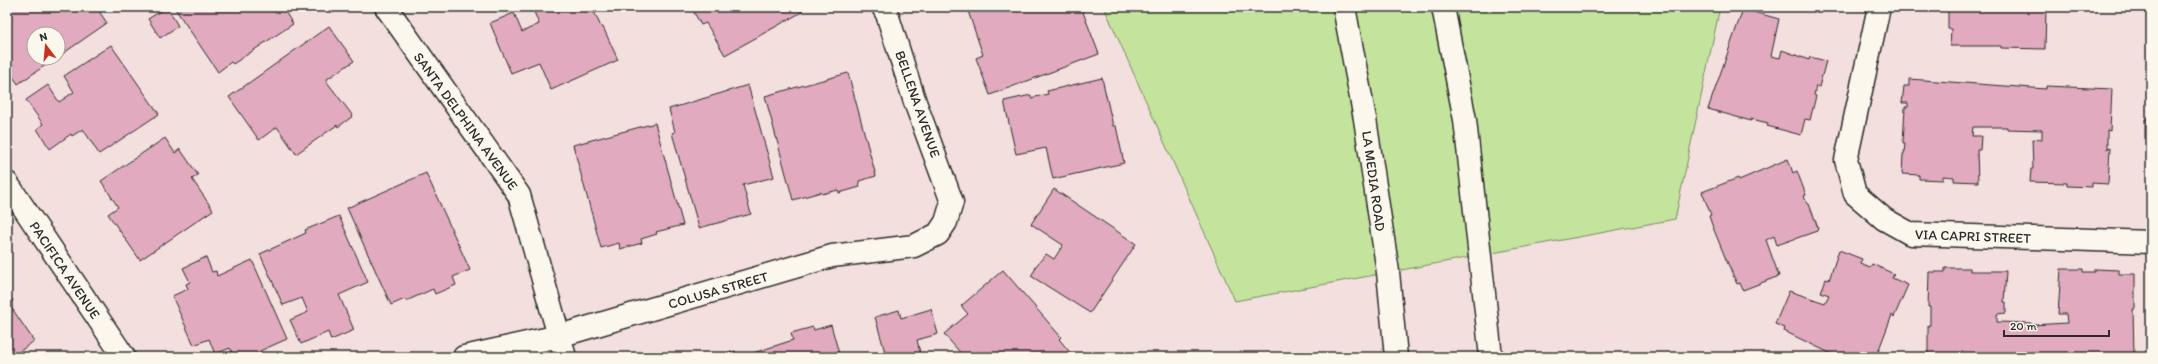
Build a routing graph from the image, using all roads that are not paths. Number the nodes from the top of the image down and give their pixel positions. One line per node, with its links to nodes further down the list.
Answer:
1 (386, 7): 9 (street, SANTA DELPHINA AVENUE)
2 (883, 7): 7 (street, BELLENA AVENUE)
3 (1344, 7): 13 (street, LA MEDIA ROAD)
4 (1443, 7): 14 (street)
5 (1879, 7): 8 (street, VIA CAPRI STREET)
6 (7, 183): 10 (street, PACIFICA AVENUE)
7 (952, 202): 9 (street, COLUSA STREET)
8 (2151, 242)
9 (558, 336): 11 (street, COLUSA STREET); 12 (street, SANTA DELPHINA AVENUE)
10 (124, 357)
11 (464, 357)
12 (565, 357)
13 (1396, 357)
14 (1491, 357)

